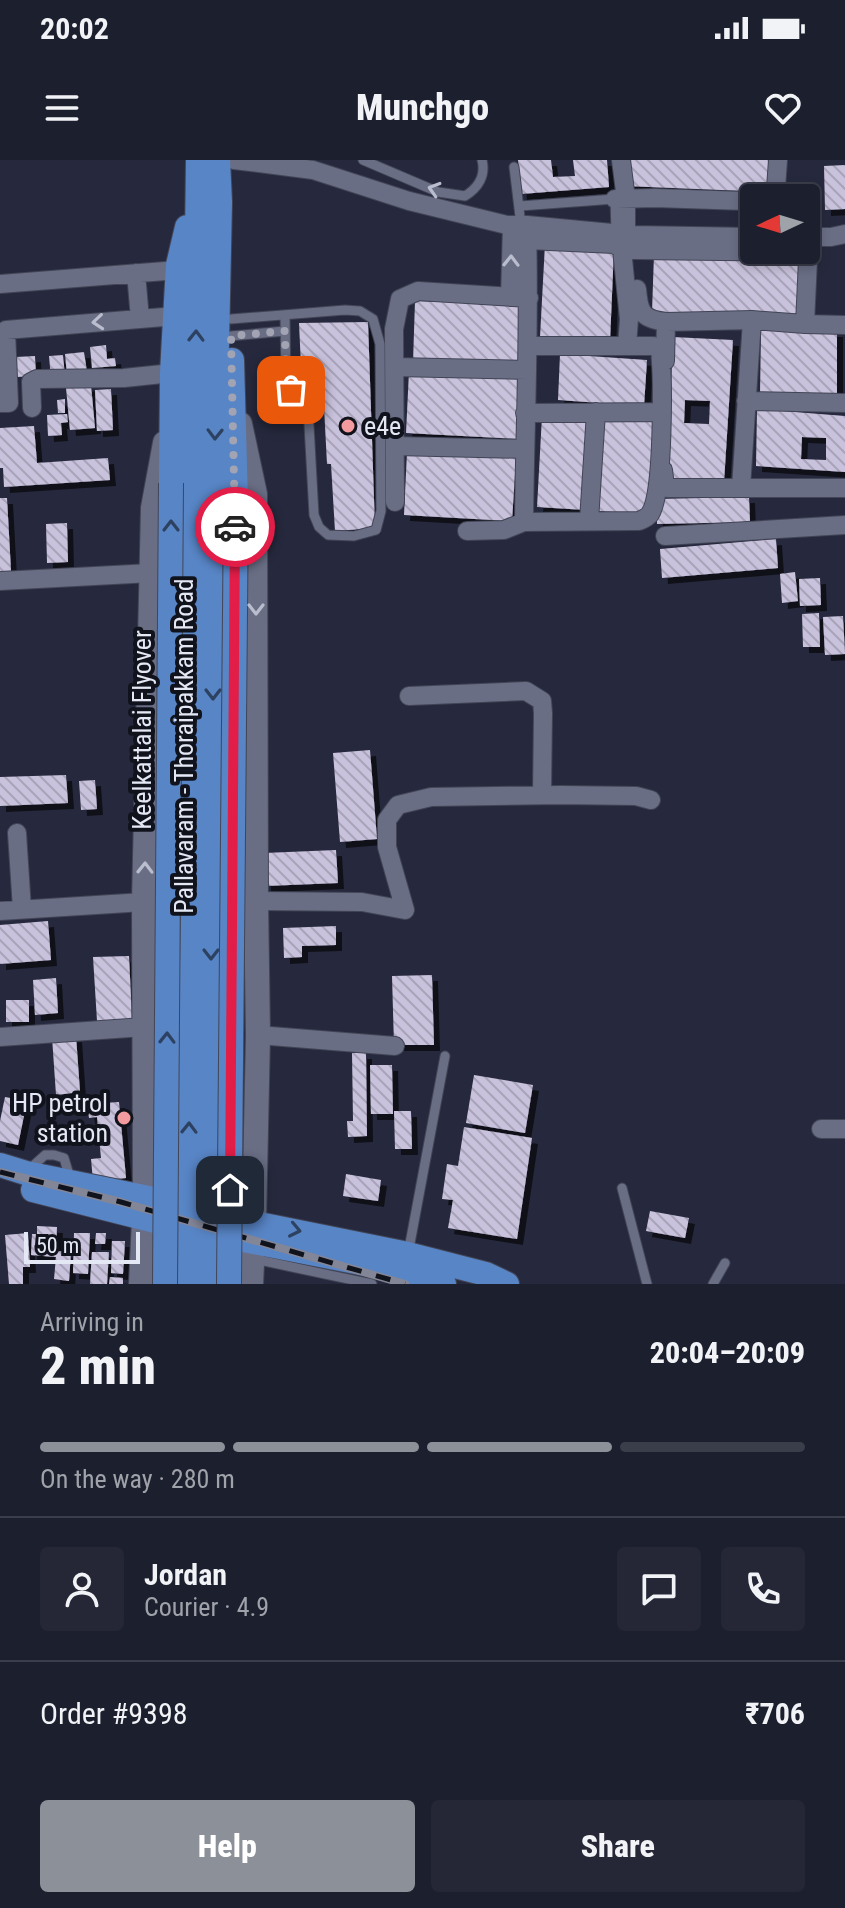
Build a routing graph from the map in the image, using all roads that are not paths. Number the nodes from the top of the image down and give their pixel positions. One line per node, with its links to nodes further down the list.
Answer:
1 (218, 160): 12 (main road, Pallavaram - Thoraipakkam Road)
2 (234, 160): 14 (street)
3 (363, 160): 4 (lane, one-way to 3)
4 (482, 160)
5 (621, 160): 10 (street)
6 (778, 160): 9 (street)
7 (514, 167): 13 (lane)
8 (198, 169): 21 (main road, Keelkattalai Flyover); 78 (main road, Pallavaram - Thoraipakkam Road, one-way to 8)
9 (776, 184)
10 (620, 199): 11 (street); 13 (lane); 17 (street)
11 (740, 201)
12 (220, 202): 32 (main road); 78 (main road, Pallavaram - Thoraipakkam Road, one-way to 78)
13 (520, 206): 14 (lane)
14 (522, 229): 17 (street); 24 (street); 35 (street)
15 (845, 234): 18 (street)
16 (740, 237): 17 (street)
17 (628, 238): 19 (street); 29 (street)
18 (820, 239)
19 (740, 240)
20 (807, 264): 30 (street)
21 (178, 270): 22 (street); 26 (main road, Keelkattalai Flyover)
22 (136, 273): 23 (street); 27 (street)
23 (0, 284)
24 (520, 298): 34 (street); 36 (street)
25 (285, 315): 32 (lane); 33 (lane); 33 (lane)
26 (176, 316): 27 (street); 38 (main road, Keelkattalai Flyover)
27 (140, 319): 41 (street, one-way to 41)
28 (752, 320): 29 (street); 30 (street); 40 (street)
29 (666, 322): 50 (street)
30 (805, 324): 31 (street)
31 (845, 325)
32 (231, 328): 33 (lane); 39 (main road)
33 (285, 331)
34 (528, 346): 35 (street); 37 (street)
35 (627, 346): 46 (street)
36 (395, 367): 37 (street); 48 (street)
37 (527, 370): 47 (street)
38 (172, 373): 43 (main road, Keelkattalai Flyover); 44 (street)
39 (233, 394): 64 (street, one-way to 64); 86 (main road, bridge)
40 (746, 401): 42 (street); 50 (street)
41 (0, 403)
42 (845, 403)
43 (172, 405): 58 (street); 83 (main road, Keelkattalai Flyover, one-way to 43, bridge)
44 (32, 408)
45 (596, 412): 46 (street); 47 (street); 53 (street)
46 (661, 412): 53 (street)
47 (525, 413): 49 (street)
48 (395, 446): 49 (street); 52 (street)
49 (525, 449): 54 (street)
50 (741, 488): 51 (street)
51 (845, 488)
52 (395, 502)
53 (589, 521): 54 (street)
54 (524, 522): 56 (street)
55 (845, 525): 57 (street)
56 (467, 531)
57 (665, 536)
58 (151, 573): 59 (street); 65 (street, one-way to 58)
59 (0, 581)
60 (409, 696): 61 (street)
61 (542, 795): 62 (street); 64 (street)
62 (651, 800)
63 (17, 833): 66 (street)
64 (256, 901): 69 (street)
65 (144, 902): 66 (street); 68 (street)
66 (22, 909): 67 (street)
67 (0, 911)
68 (144, 1027): 70 (street); 77 (street)
69 (258, 1035): 71 (street); 79 (street)
70 (0, 1037)
71 (395, 1046)
72 (445, 1056): 80 (lane)
73 (821, 1129): 74 (street)
74 (845, 1129)
75 (2, 1167): 77 (main road); 77 (main road)
76 (622, 1188): 91 (lane)
77 (144, 1208): 78 (main road); 82 (street)
78 (198, 1221): 79 (main road); 84 (main road, Pallavaram - Thoraipakkam Road); 85 (main road, Pallavaram - Thoraipakkam Road)
79 (253, 1241): 80 (main road, one-way to 80); 87 (street); 88 (lane); 89 (main road)
80 (408, 1254): 90 (main road)
81 (725, 1263): 92 (lane)
82 (141, 1284)
83 (165, 1284)
84 (188, 1284)
85 (207, 1284)
86 (229, 1284)
87 (251, 1284)
88 (372, 1284)
89 (444, 1284)
90 (507, 1284)
91 (647, 1284)
92 (713, 1284)

